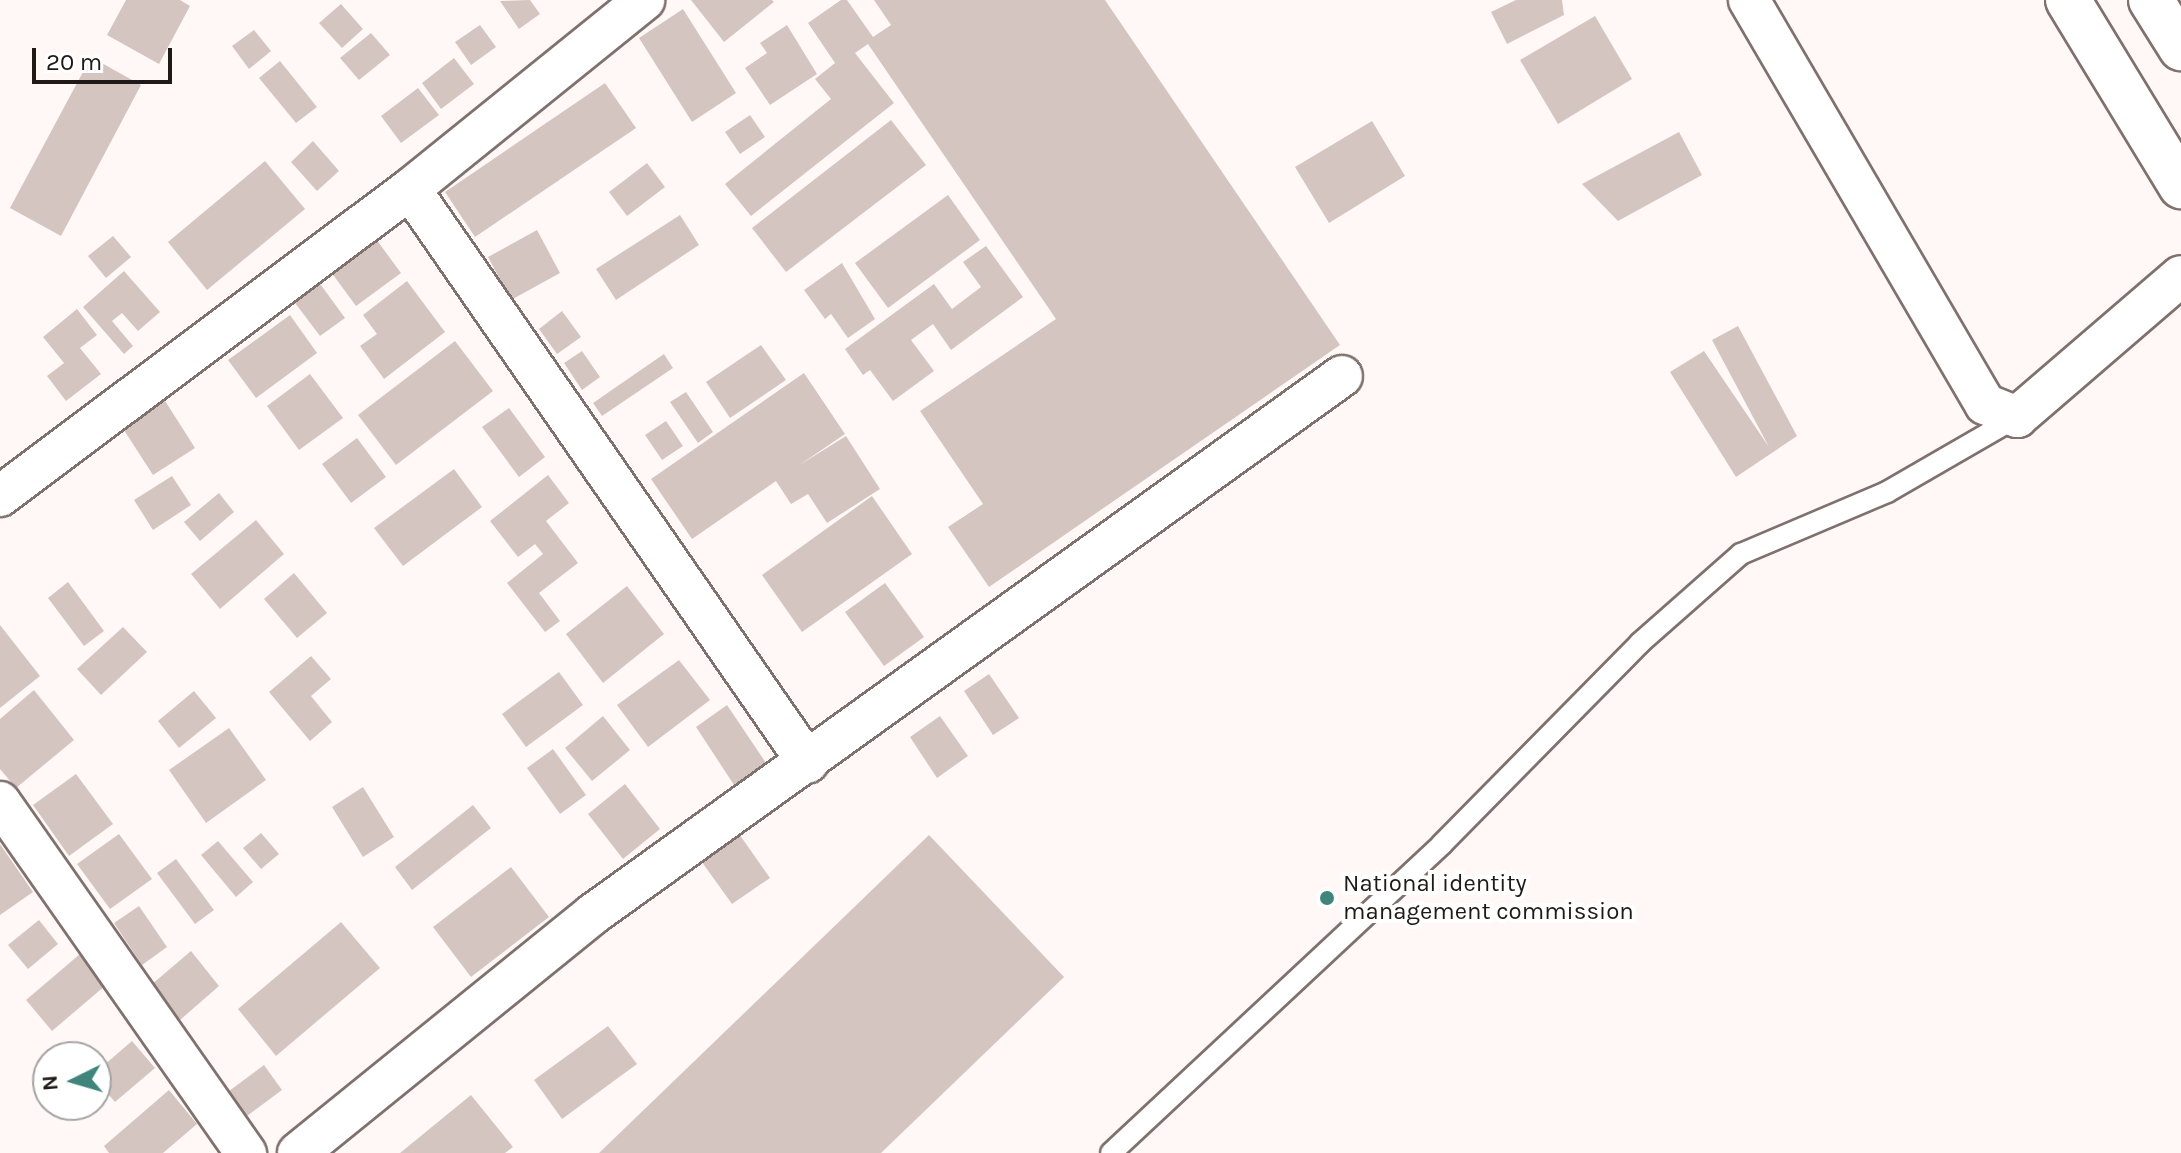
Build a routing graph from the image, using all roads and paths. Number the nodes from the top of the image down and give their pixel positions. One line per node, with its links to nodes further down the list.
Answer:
1 (644, 0): 7 (street)
2 (1749, 0): 10 (street)
3 (2068, 0): 6 (highway)
4 (2151, 0): 5 (highway)
5 (2181, 48)
6 (2181, 186)
7 (410, 189): 11 (street); 12 (street)
8 (2181, 276): 10 (street)
9 (1342, 376): 12 (street)
10 (2017, 417): 16 (lane)
11 (0, 496)
12 (808, 763): 15 (street)
13 (0, 802): 14 (street)
14 (246, 1153)
15 (298, 1153)
16 (1111, 1153)

